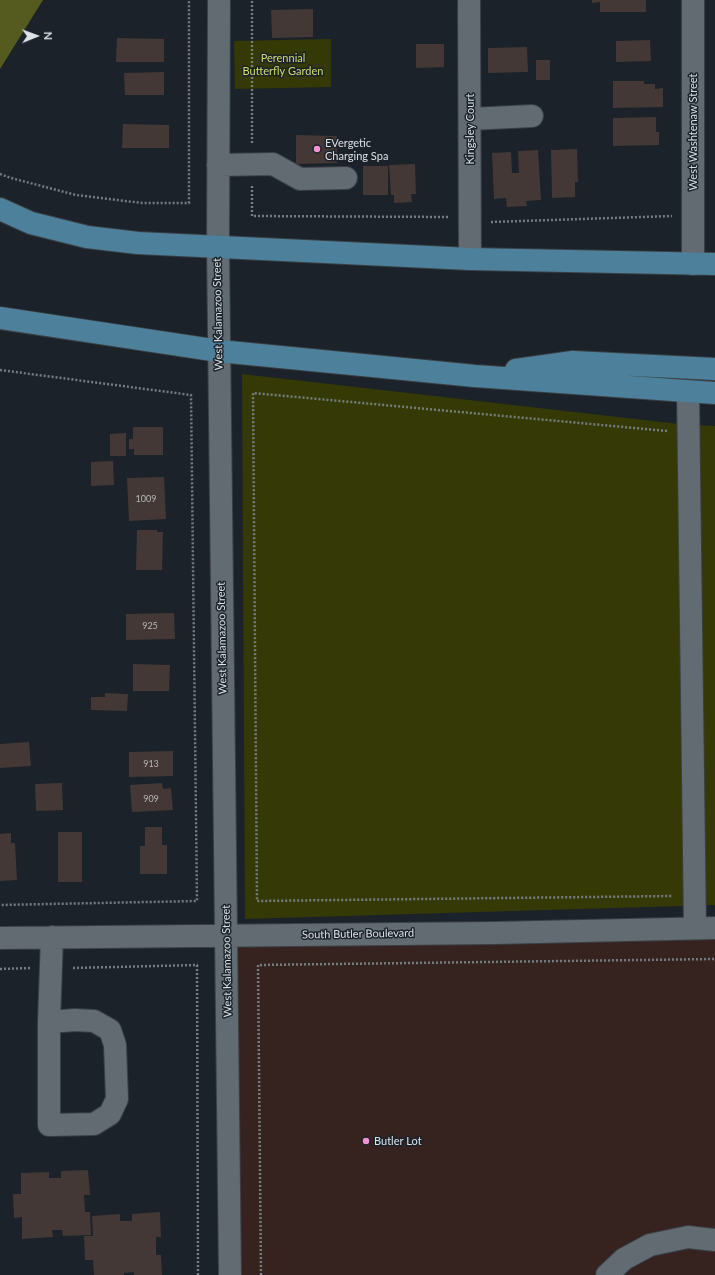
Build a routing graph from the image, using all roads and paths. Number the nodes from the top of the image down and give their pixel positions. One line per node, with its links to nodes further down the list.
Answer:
1 (189, 0): 10 (path)
2 (219, 0): 8 (street, West Kalamazoo Street)
3 (252, 0): 9 (path)
4 (469, 0): 7 (street, Kingsley Court)
5 (693, 0): 13 (street, West Washtenaw Street)
6 (532, 116): 7 (street)
7 (470, 118): 17 (street, Kingsley Court)
8 (218, 165): 9 (street); 16 (street, West Kalamazoo Street)
9 (252, 165): 11 (street); 14 (path)
10 (0, 174)
11 (346, 178)
12 (0, 209): 16 (main road)
13 (693, 215): 15 (path); 18 (street, West Washtenaw Street)
14 (455, 217)
15 (484, 222)
16 (218, 247): 17 (main road); 21 (street, West Kalamazoo Street)
17 (470, 259): 18 (main road)
18 (693, 264): 19 (main road)
19 (715, 264)
20 (0, 318): 21 (main road)
21 (219, 351): 24 (main road); 31 (street, West Kalamazoo Street)
22 (715, 369): 24 (main road)
23 (0, 370): 29 (path)
24 (475, 376): 25 (main road)
25 (688, 392): 26 (main road); 27 (street)
26 (715, 393)
27 (690, 433): 28 (street); 28 (path)
28 (695, 896): 30 (street)
29 (0, 905)
30 (705, 928): 31 (street, South Butler Boulevard)
31 (227, 935): 32 (street, South Butler Boulevard); 40 (street, West Kalamazoo Street)
32 (52, 937): 33 (street, South Butler Boulevard); 35 (street)
33 (0, 938)
34 (715, 959): 41 (path)
35 (52, 968): 36 (path); 37 (street); 39 (path)
36 (0, 969)
37 (49, 1022): 37 (street)
38 (715, 1240): 42 (street)
39 (198, 1275)
40 (230, 1275)
41 (260, 1275)
42 (607, 1275)

